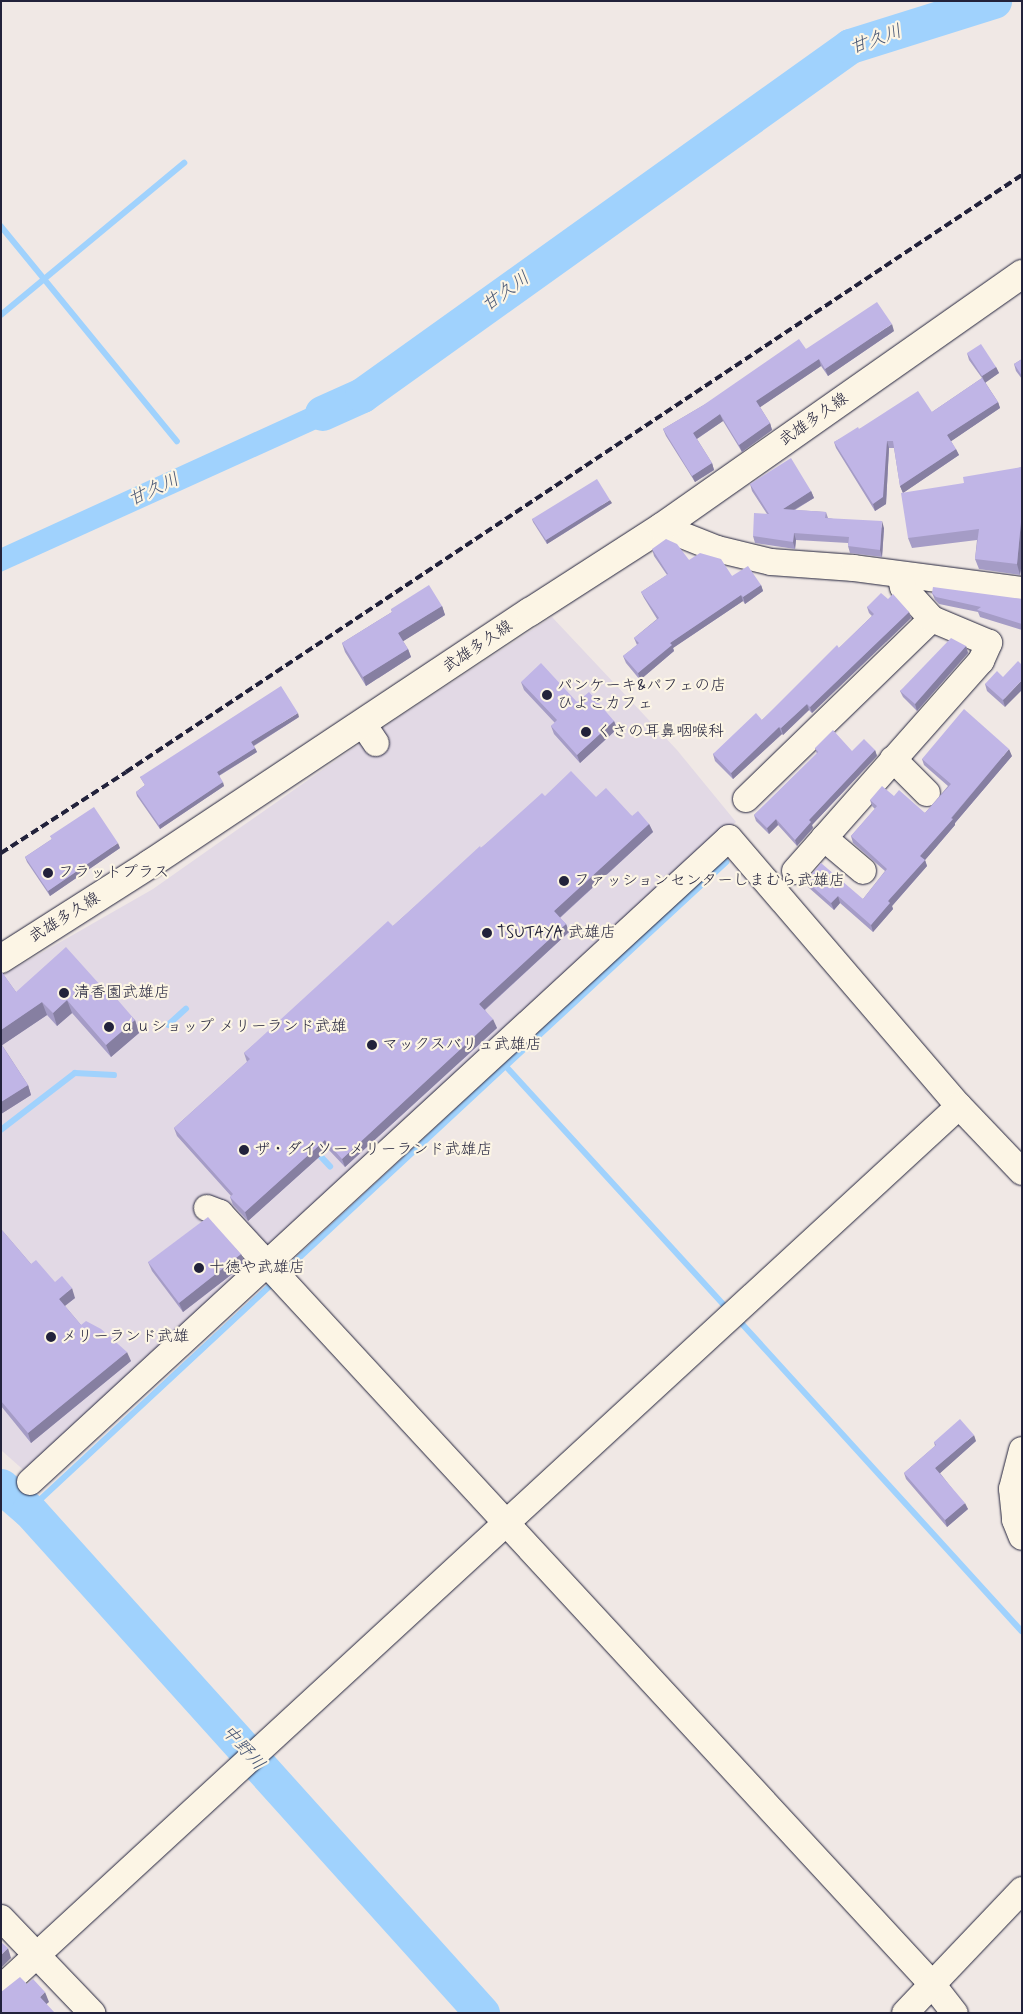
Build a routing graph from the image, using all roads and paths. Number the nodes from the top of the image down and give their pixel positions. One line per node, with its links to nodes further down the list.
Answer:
1 (1022, 274): 3 (main road, 武雄多久線)
2 (1022, 286): 3 (main road, 武雄多久線)
3 (949, 325): 4 (main road, 武雄多久線)
4 (662, 527): 5 (street); 14 (main road, 武雄多久線)
5 (900, 575): 6 (street); 7 (street)
6 (1022, 590)
7 (932, 619): 8 (street); 10 (street)
8 (894, 760): 9 (street); 11 (street)
9 (927, 793)
10 (746, 799)
11 (824, 838): 12 (street); 13 (street)
12 (795, 871)
13 (863, 871)
14 (1, 958)
15 (958, 1106): 16 (street); 18 (street); 21 (street)
16 (1022, 1172)
17 (207, 1208): 18 (street)
18 (267, 1265): 20 (street); 21 (street)
19 (1022, 1450): 22 (street)
20 (30, 1482)
21 (506, 1523): 25 (street); 26 (street)
22 (1022, 1538)
23 (1022, 1890): 26 (street)
24 (1, 1918): 25 (street)
25 (36, 1954): 27 (street); 28 (street)
26 (932, 1984): 29 (street); 30 (street)
27 (1, 1988)
28 (92, 2013)
29 (905, 2013)
30 (955, 2013)

